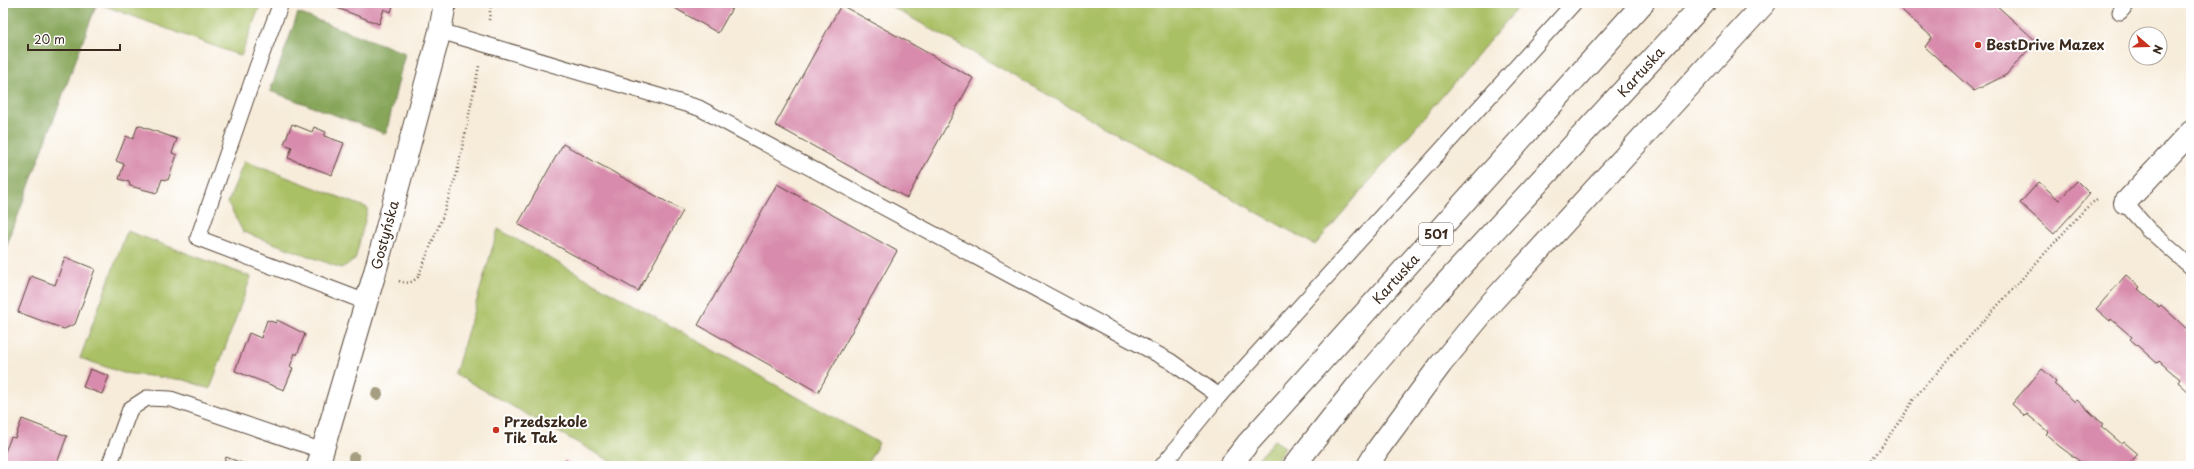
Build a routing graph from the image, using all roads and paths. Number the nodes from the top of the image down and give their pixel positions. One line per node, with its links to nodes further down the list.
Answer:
1 (281, 3): 15 (lane)
2 (445, 3): 8 (main road, Gostyńska)
3 (491, 3): 9 (path)
4 (1574, 3): 16 (lane)
5 (1643, 3): 20 (main road, Kartuska / 501)
6 (1704, 3): 21 (main road, Kartuska / 501)
7 (1765, 3): 22 (main road)
8 (440, 31): 9 (lane); 14 (main road, Gostyńska)
9 (484, 44): 14 (path); 16 (lane)
10 (2191, 132): 12 (main road)
11 (2101, 196): 23 (path)
12 (2125, 203): 13 (lane)
13 (2191, 267)
14 (374, 272): 15 (main road, Gostyńska)
15 (366, 302): 17 (main road, Gostyńska)
16 (1220, 396): 19 (lane)
17 (320, 458): 18 (lane)
18 (109, 466)
19 (1162, 466)
20 (1230, 466)
21 (1294, 466)
22 (1368, 466)
23 (1867, 466)

